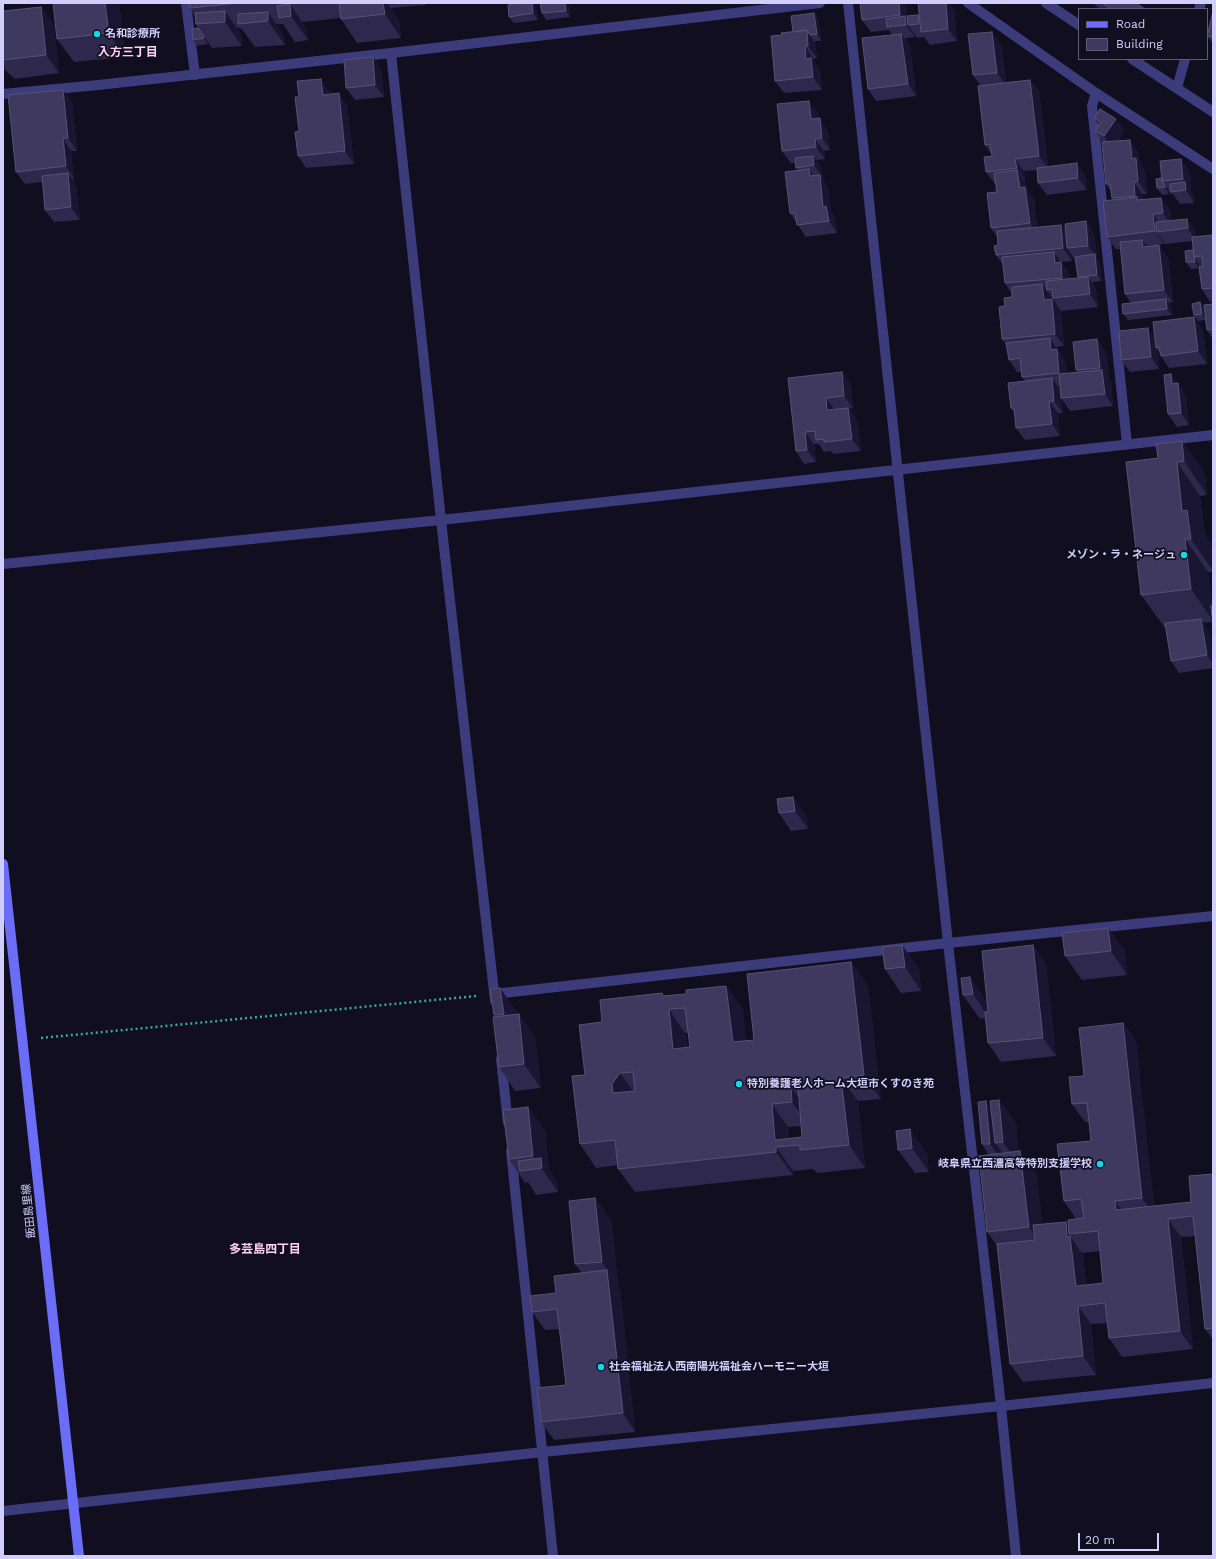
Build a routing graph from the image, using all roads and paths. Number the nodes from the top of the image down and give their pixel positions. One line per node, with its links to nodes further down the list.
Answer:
1 (186, 3): 10 (street)
2 (820, 3): 7 (street)
3 (848, 3): 18 (street)
4 (968, 3): 12 (street)
5 (1046, 3): 6 (street)
6 (1078, 24)
7 (391, 53): 10 (street); 19 (street)
8 (1134, 60): 11 (street)
9 (1185, 60): 11 (street)
10 (195, 75): 13 (street)
11 (1177, 88): 14 (street)
12 (1096, 93): 15 (street); 17 (street)
13 (3, 94)
14 (1213, 112)
15 (1213, 169)
16 (1213, 435): 17 (street)
17 (1127, 444): 18 (street)
18 (897, 470): 19 (street); 23 (street)
19 (441, 520): 20 (street); 24 (street)
20 (3, 564)
21 (3, 864): 26 (main road, 飯田島里線)
22 (1213, 916): 23 (street)
23 (948, 944): 24 (street); 29 (street)
24 (494, 994): 25 (street); 26 (path)
25 (496, 1010)
26 (23, 1040): 31 (main road, 飯田島里線)
27 (500, 1049): 30 (street)
28 (1213, 1383): 29 (street)
29 (1001, 1406): 30 (street); 35 (street)
30 (543, 1452): 31 (street); 34 (street)
31 (74, 1503): 32 (street); 33 (main road, 飯田島里線)
32 (3, 1511)
33 (79, 1556)
34 (553, 1556)
35 (1016, 1556)

